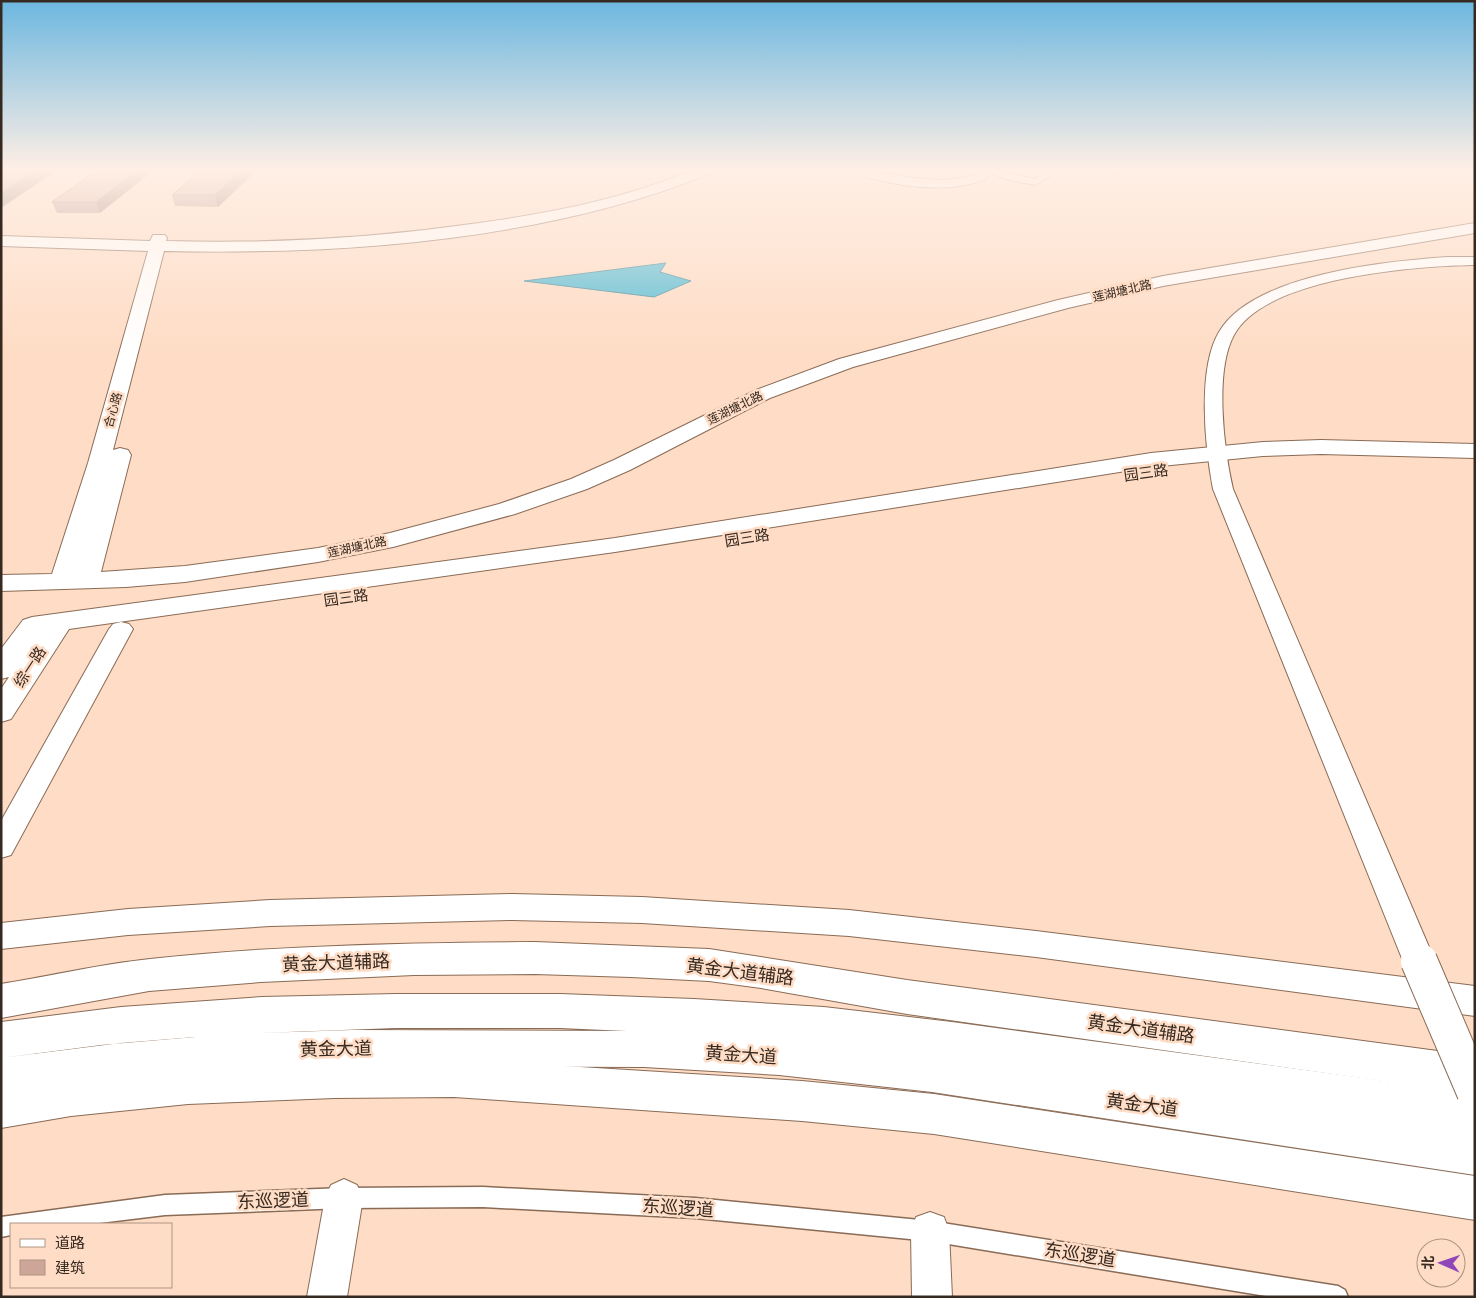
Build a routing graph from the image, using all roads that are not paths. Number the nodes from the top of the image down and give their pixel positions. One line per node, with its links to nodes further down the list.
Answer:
1 (409, 232): 7 (main road)
2 (446, 232): 7 (main road)
3 (1419, 232): 15 (main road, 莲湖塘北路)
4 (1454, 232): 15 (main road, 莲湖塘北路)
5 (1, 234): 7 (main road)
6 (1, 241): 7 (main road)
7 (166, 242): 9 (main road); 16 (main road, 合心路)
8 (1475, 261): 12 (street)
9 (160, 309)
10 (153, 335): 15 (main road, 合心路)
11 (1475, 451): 12 (main road, 园三路)
12 (1217, 459): 13 (main road, 园三路); 18 (main road, 园三路); 19 (main road, 园三路); 24 (street)
13 (1475, 461)
14 (1, 572): 16 (main road, 莲湖塘北路)
15 (87, 575): 16 (main road, 莲湖塘北路)
16 (63, 576): 17 (main road, 莲湖塘北路)
17 (1, 583)
18 (121, 629): 19 (main road, 园三路); 22 (street)
19 (40, 633): 20 (main road, 综一路); 21 (main road, 综一路)
20 (1, 670)
21 (1, 712)
22 (1, 847)
23 (1, 936): 26 (street)
24 (1419, 961): 30 (street, bridge)
25 (1, 1001): 28 (main road, 黄金大道辅路)
26 (1475, 1001)
27 (1, 1040): 32 (main road)
28 (1475, 1075)
29 (1, 1077): 33 (main road, 黄金大道)
30 (1475, 1092)
31 (1, 1108): 35 (main road)
32 (1475, 1113)
33 (1475, 1154)
34 (344, 1198): 36 (lane, 东巡逻道); 37 (lane, 东巡逻道); 38 (street)
35 (1475, 1198)
36 (20, 1223)
37 (930, 1231): 39 (street); 40 (lane, 东巡逻道)
38 (327, 1297)
39 (932, 1297)
40 (1338, 1297)

